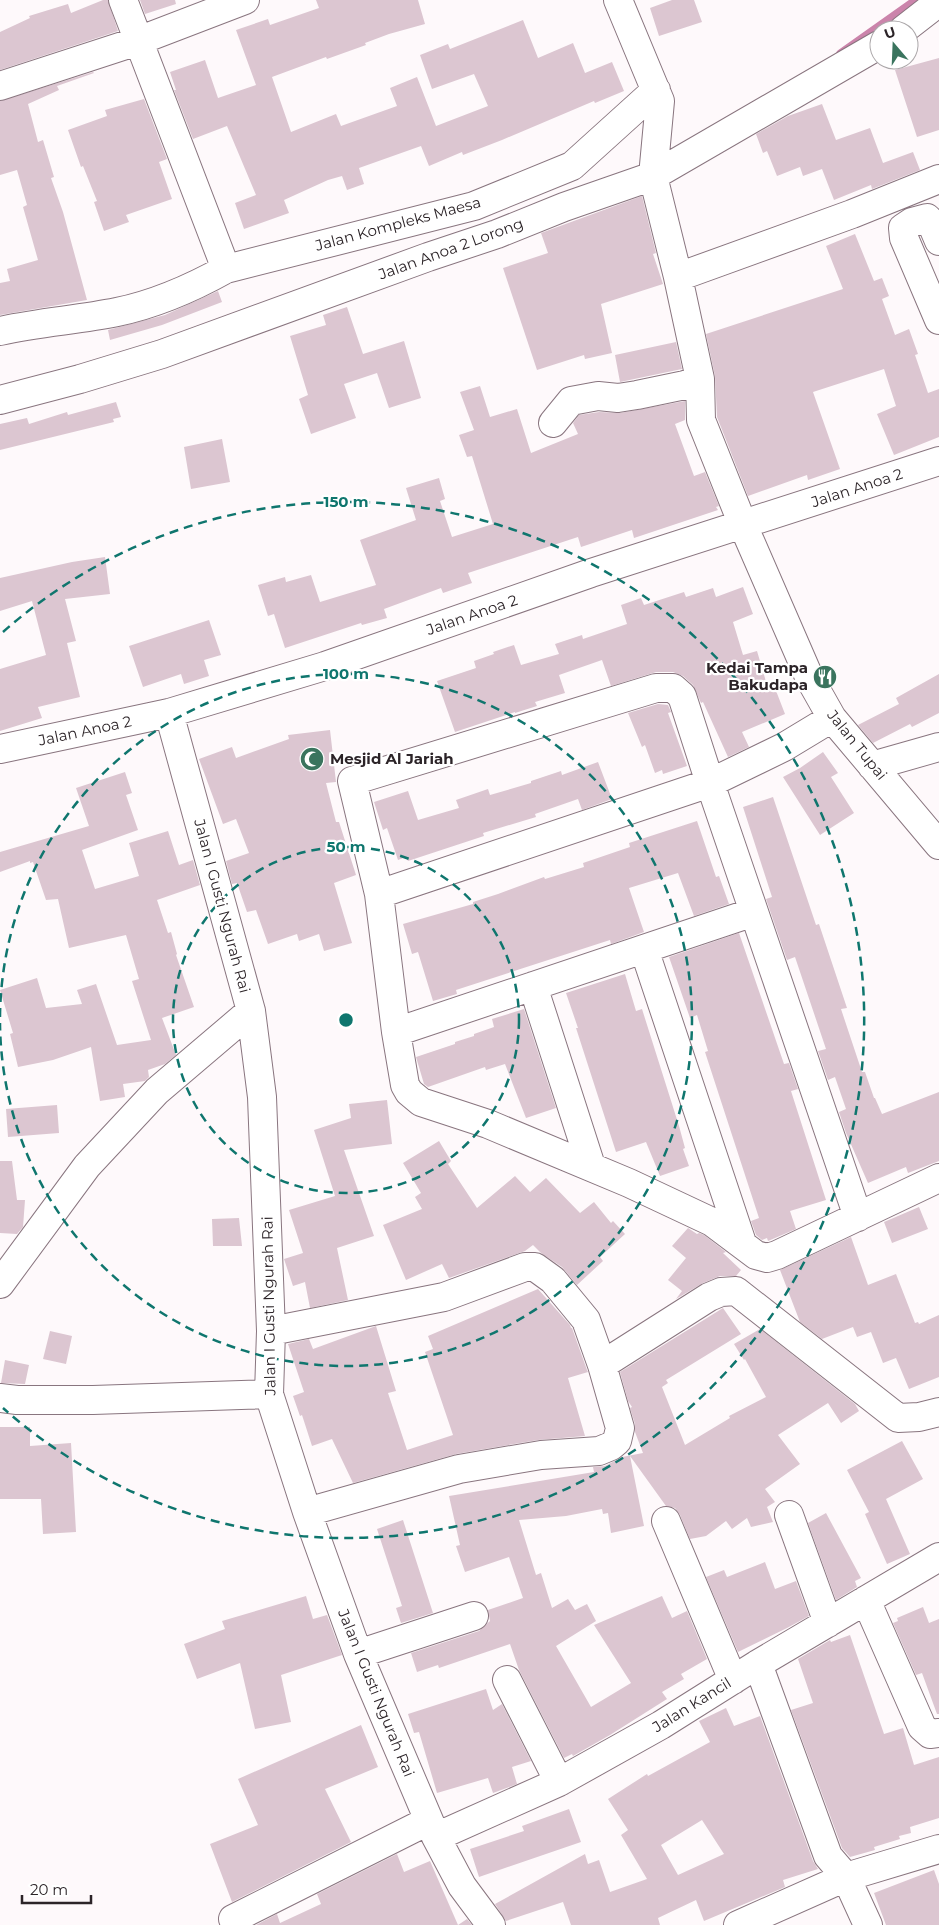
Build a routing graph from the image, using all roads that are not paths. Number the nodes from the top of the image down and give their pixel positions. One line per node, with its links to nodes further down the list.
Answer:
1 (123, 0): 6 (street)
2 (245, 0): 6 (street)
3 (618, 0): 9 (street)
4 (939, 2): 5 (street)
5 (916, 20)
6 (138, 41): 8 (street); 13 (street)
7 (869, 51): 10 (street, Jalan Anoa 2 Lorong)
8 (0, 86)
9 (658, 96): 10 (street, Jalan Tupai); 13 (street, Jalan Kompleks Maesa)
10 (653, 176): 14 (street, Jalan Tupai); 18 (street, Jalan Anoa 2 Lorong)
11 (939, 179): 14 (street)
12 (939, 241): 15 (street)
13 (226, 269): 16 (street, Jalan Kompleks Maesa)
14 (678, 277): 17 (street, Jalan Tupai)
15 (939, 320)
16 (0, 331)
17 (700, 379): 19 (street); 21 (street, Jalan Tupai)
18 (0, 400)
19 (553, 423)
20 (939, 462): 21 (street, Jalan Anoa 2)
21 (743, 525): 22 (street, Jalan Anoa 2); 23 (street, Jalan Tupai)
22 (169, 713): 25 (street, Jalan Anoa 2); 33 (street, Jalan I Gusti Ngurah Rai)
23 (832, 718): 26 (street, Jalan Tupai); 27 (street)
24 (939, 747): 26 (street)
25 (0, 749)
26 (872, 766): 28 (street, Jalan Tupai)
27 (710, 783): 29 (street); 29 (street); 30 (street)
28 (939, 845)
29 (379, 894): 34 (street)
30 (754, 912): 31 (street); 37 (street)
31 (644, 949): 32 (street); 38 (street)
32 (533, 986): 34 (street); 35 (street)
33 (251, 1010): 39 (street); 40 (street, Jalan I Gusti Ngurah Rai)
34 (396, 1032): 35 (street)
35 (591, 1166): 38 (street)
36 (939, 1178): 37 (street)
37 (858, 1217): 38 (street)
38 (742, 1242)
39 (0, 1284)
40 (271, 1331): 41 (street); 42 (street, Jalan I Gusti Ngurah Rai)
41 (602, 1365): 44 (street); 45 (street)
42 (269, 1394): 43 (street); 45 (street, Jalan I Gusti Ngurah Rai)
43 (0, 1398)
44 (939, 1412)
45 (307, 1512): 52 (street, Jalan I Gusti Ngurah Rai)
46 (788, 1515): 51 (street)
47 (666, 1521): 55 (street)
48 (939, 1557): 49 (street, Jalan Kancil)
49 (866, 1600): 51 (street, Jalan Kancil); 56 (street)
50 (474, 1616): 52 (street)
51 (828, 1623): 53 (street, Jalan Kancil)
52 (358, 1654): 58 (street, Jalan I Gusti Ngurah Rai)
53 (758, 1664): 55 (street, Jalan Kancil); 60 (street)
54 (507, 1680): 57 (street)
55 (733, 1680): 57 (street, Jalan Kancil)
56 (939, 1733)
57 (559, 1782): 58 (street, Jalan Kancil)
58 (432, 1829): 61 (street, Jalan Kancil); 62 (street, Jalan I Gusti Ngurah Rai)
59 (939, 1849): 60 (street)
60 (846, 1877): 63 (street); 64 (street)
61 (233, 1919)
62 (491, 1925)
63 (738, 1925)
64 (868, 1925)

